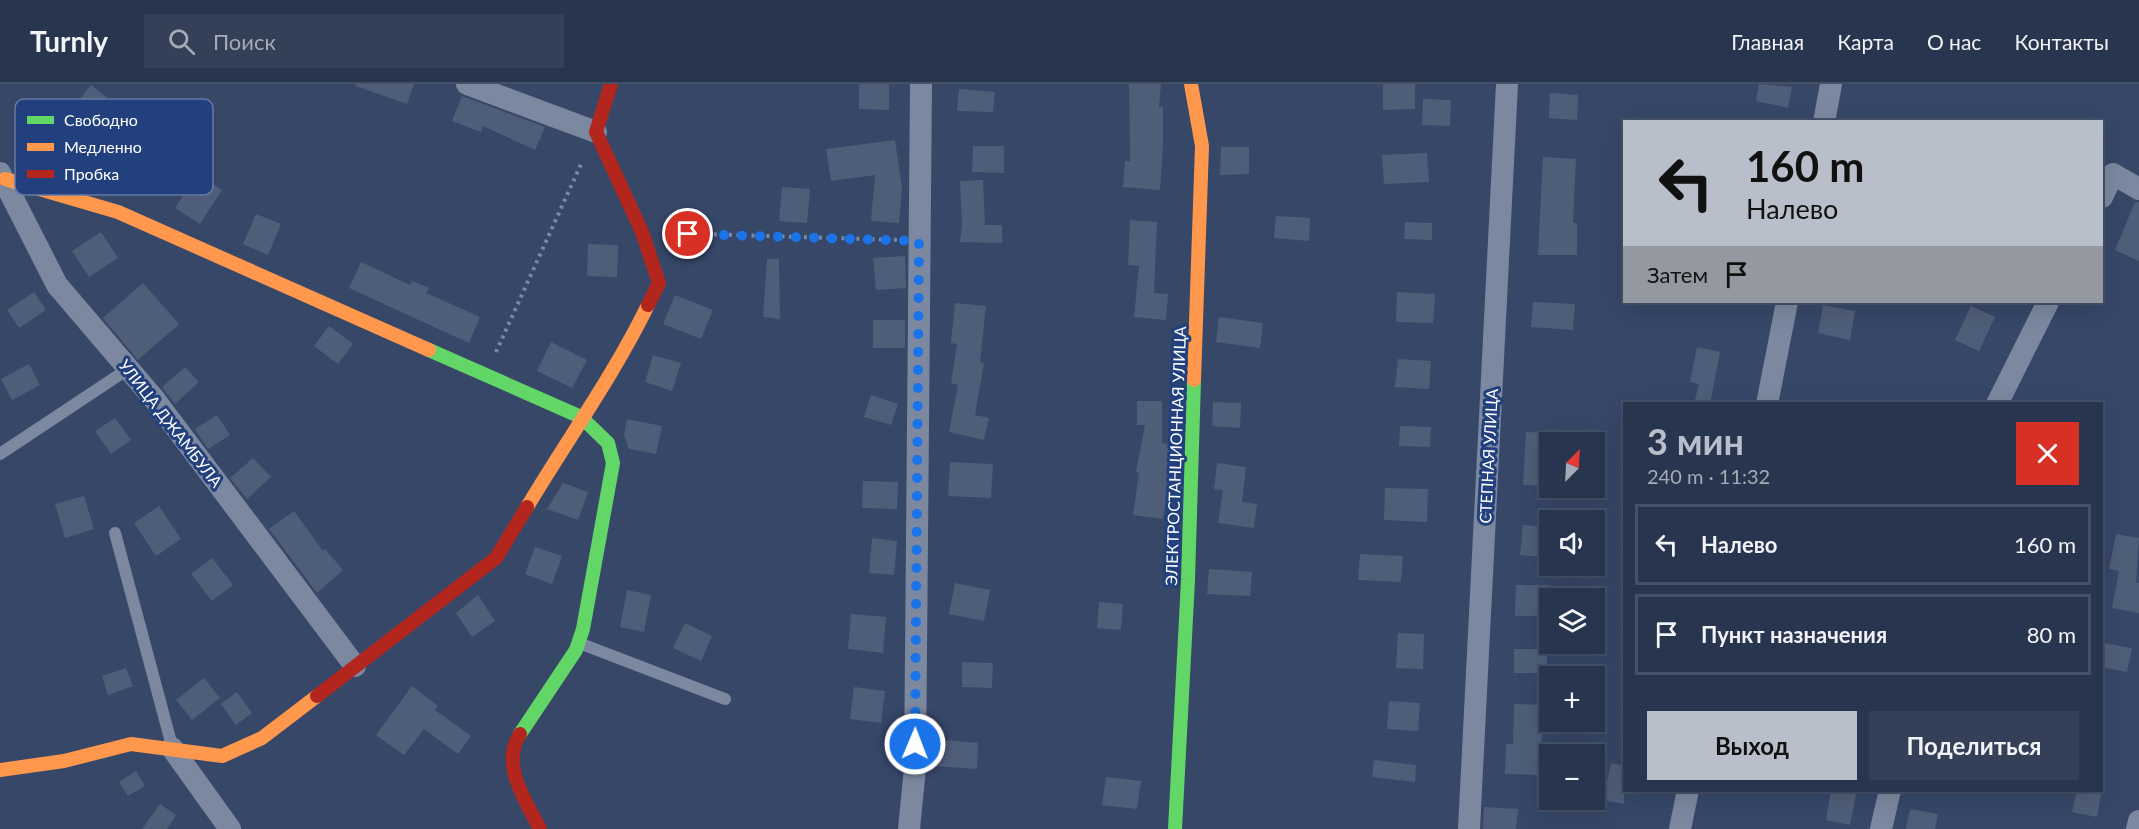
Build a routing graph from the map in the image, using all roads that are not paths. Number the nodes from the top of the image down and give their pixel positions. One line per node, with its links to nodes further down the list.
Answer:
1 (467, 84): 8 (street)
2 (610, 84): 8 (street)
3 (921, 84): 31 (street)
4 (1191, 84): 32 (street, ЭЛЕКТРОСТАНЦИОННАЯ УЛИЦА)
5 (1507, 84): 33 (street, СТЕПНАЯ УЛИЦА)
6 (1831, 84): 7 (street)
7 (1824, 120)
8 (596, 132): 18 (street)
9 (2, 176): 15 (street, УЛИЦА ДЖАМБУЛА)
10 (2139, 189): 12 (street)
11 (63, 195): 18 (street)
12 (2103, 195)
13 (1787, 303): 16 (street)
14 (2048, 303): 17 (street)
15 (128, 369): 19 (lane); 22 (street, УЛИЦА ДЖАМБУЛА)
16 (1767, 402)
17 (1998, 402)
18 (581, 417): 21 (street); 22 (street)
19 (0, 454)
20 (115, 533): 24 (lane)
21 (578, 643): 23 (lane); 30 (street)
22 (355, 666): 24 (street)
23 (725, 699)
24 (172, 748): 25 (street); 29 (street)
25 (0, 770)
26 (1688, 792): 34 (street)
27 (1890, 792): 35 (street)
28 (2139, 821): 36 (street)
29 (230, 829)
30 (540, 829)
31 (909, 829)
32 (1175, 829)
33 (1469, 829)
34 (1680, 829)
35 (1881, 829)
36 (2137, 829)

